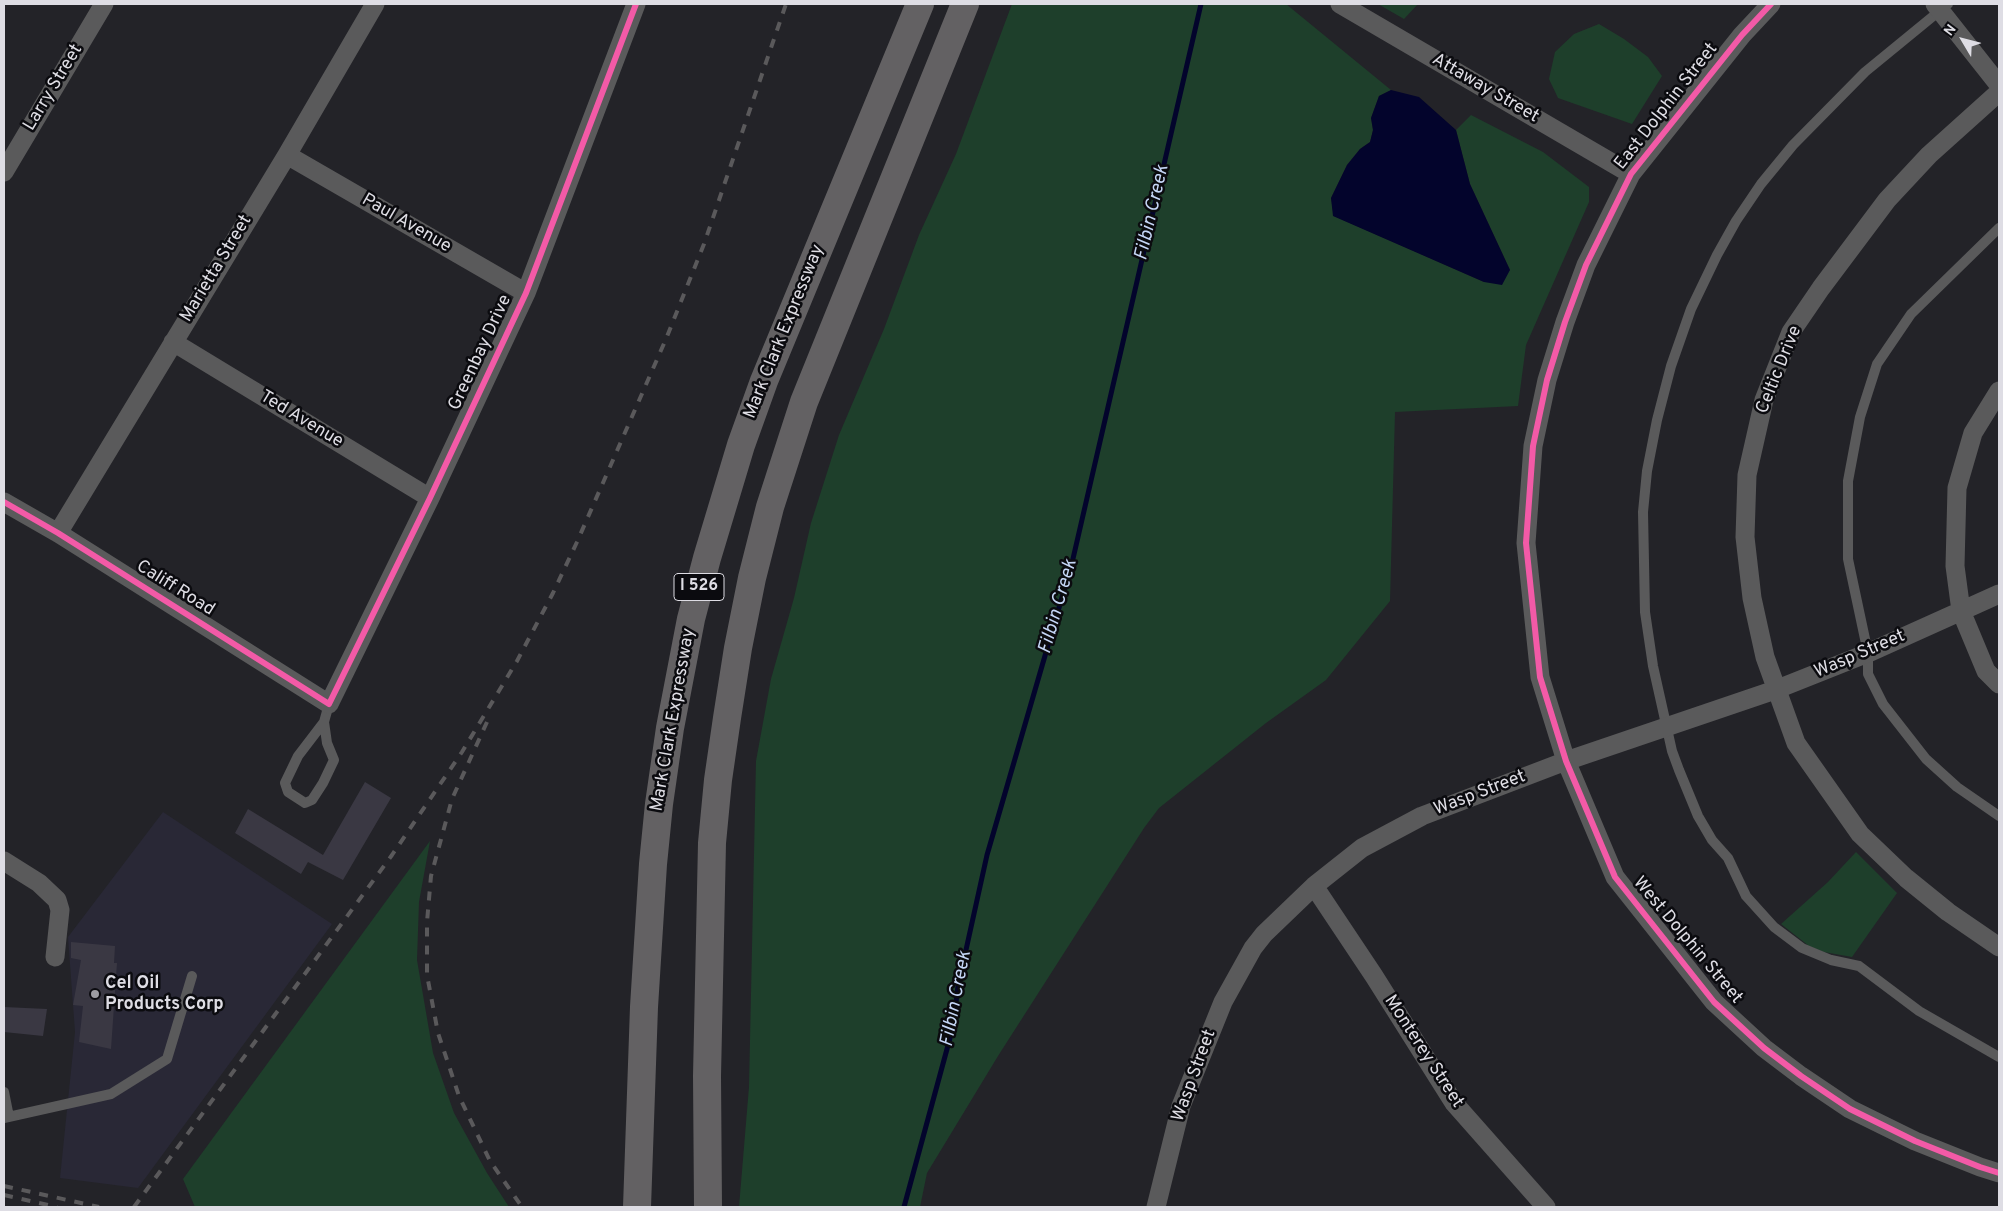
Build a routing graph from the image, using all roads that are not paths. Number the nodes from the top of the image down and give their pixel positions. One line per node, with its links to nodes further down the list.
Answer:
1 (104, 4): 12 (street, Larry Street)
2 (375, 4): 11 (street, Marietta Street)
3 (636, 4): 15 (street, Greenbay Drive)
4 (920, 4): 39 (highway, Mark Clark Expressway / I 526)
5 (965, 4): 40 (highway, I 526)
6 (1340, 4): 13 (street, Attaway Street)
7 (1771, 4): 13 (street, East Dolphin Street)
8 (1941, 6): 9 (street); 27 (lane)
9 (1999, 85)
10 (1999, 92): 25 (street, Celtic Drive)
11 (287, 155): 15 (street, Paul Avenue); 16 (street, Marietta Street)
12 (4, 172)
13 (1632, 174): 28 (street, East Dolphin Street)
14 (1999, 228): 23 (lane)
15 (526, 293): 18 (street, Greenbay Drive)
16 (173, 342): 18 (street, Ted Avenue); 20 (street, Marietta Street)
17 (1999, 391): 22 (street)
18 (430, 498): 26 (street, Greenbay Drive)
19 (4, 502): 20 (street, Califf Road)
20 (58, 533): 26 (street, Califf Road)
21 (1999, 594): 22 (street, Wasp Street)
22 (1961, 611): 23 (street, Wasp Street); 24 (street)
23 (1868, 653): 25 (street, Wasp Street); 29 (lane)
24 (1999, 684)
25 (1775, 690): 27 (street, Wasp Street); 32 (street, Celtic Drive)
26 (327, 713): 26 (lane)
27 (1667, 727): 28 (street, Wasp Street); 35 (lane)
28 (1566, 762): 31 (street, Wasp Street); 38 (street, West Dolphin Street)
29 (1999, 816)
30 (4, 862): 33 (street)
31 (1314, 886): 41 (street, Wasp Street); 42 (street, Monterey Street)
32 (1999, 947)
33 (55, 957)
34 (192, 976): 37 (lane)
35 (1999, 1057)
36 (4, 1092): 37 (lane)
37 (7, 1118)
38 (1999, 1173)
39 (636, 1207)
40 (708, 1207)
41 (1156, 1207)
42 (1546, 1207)

